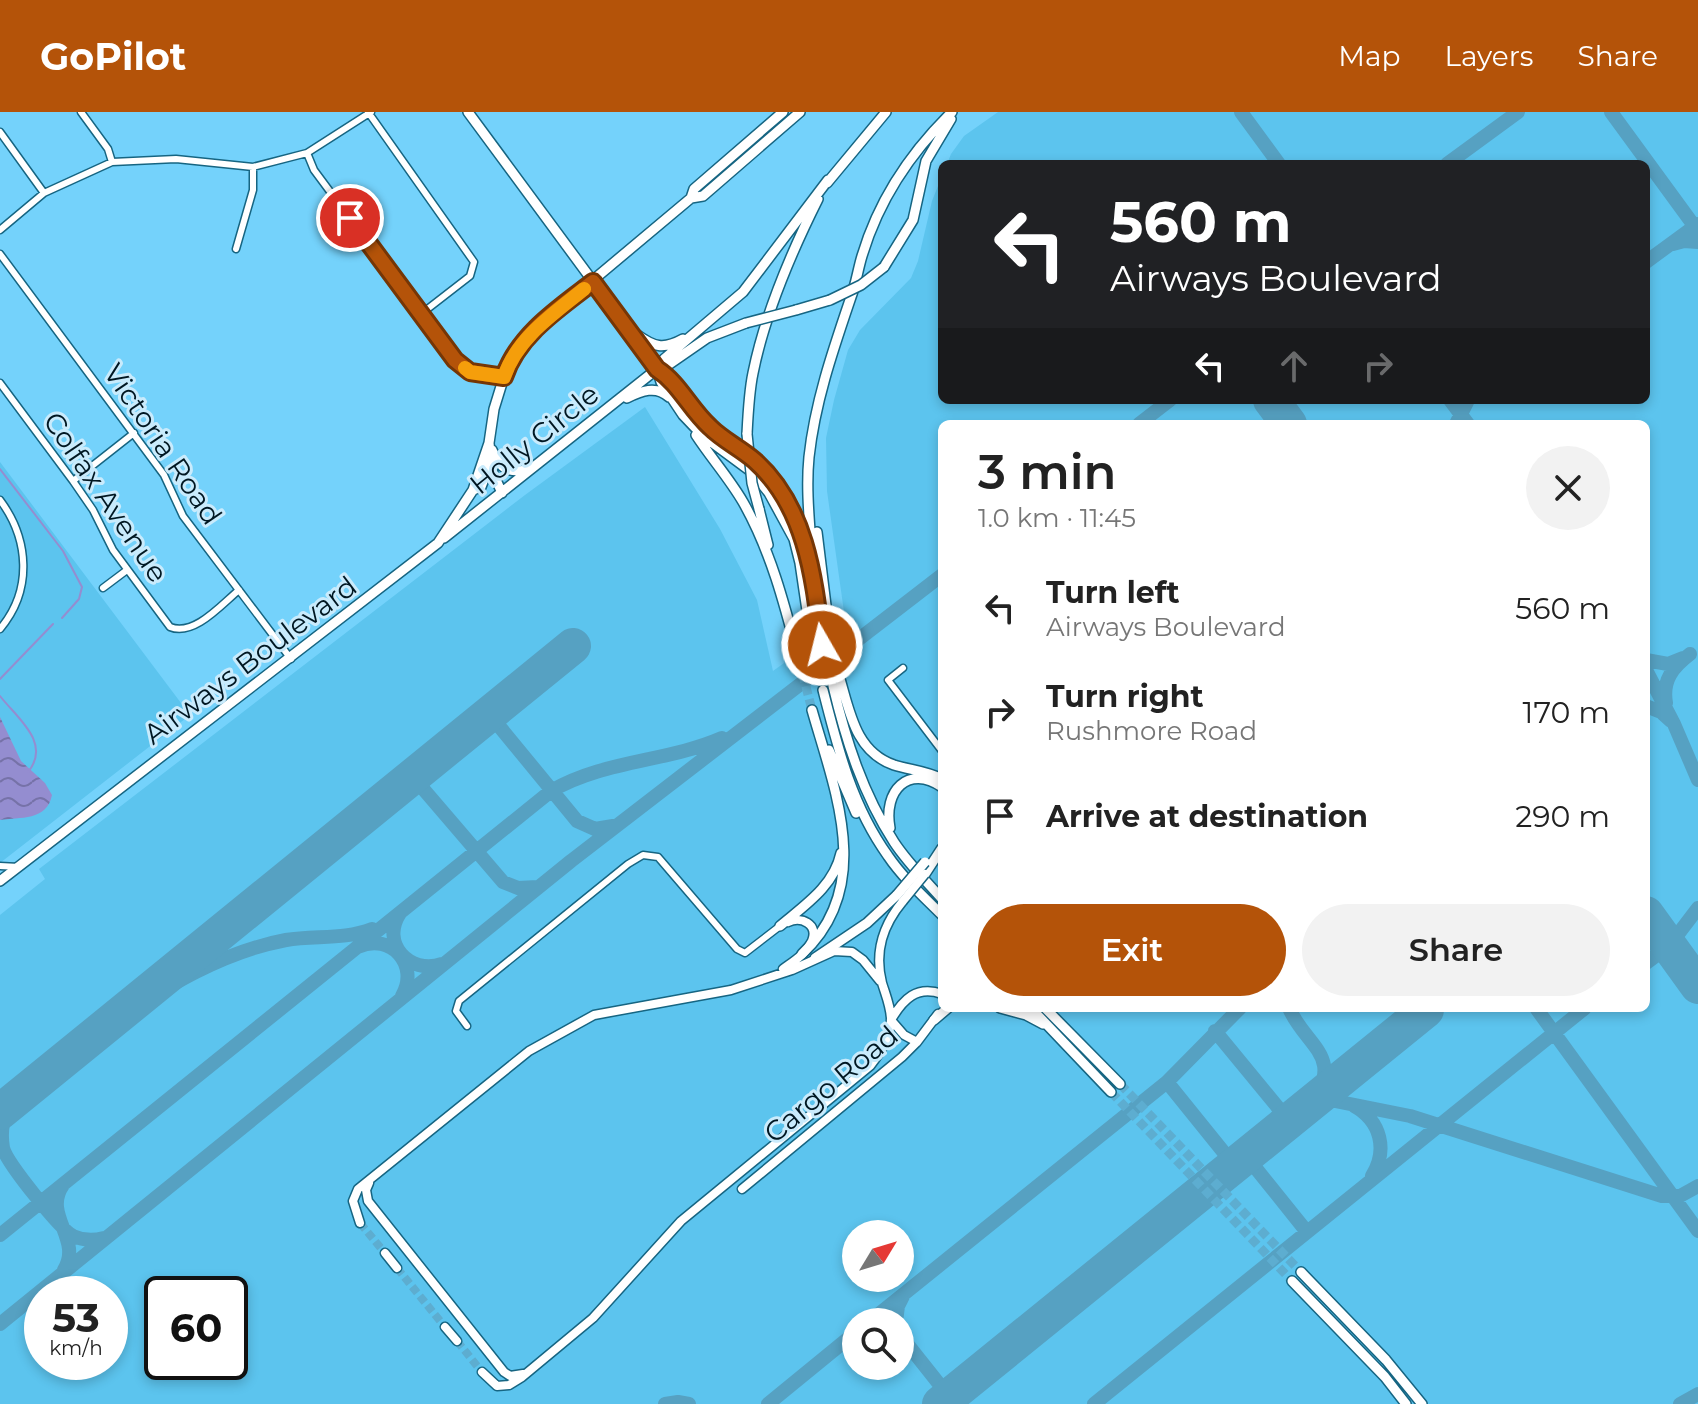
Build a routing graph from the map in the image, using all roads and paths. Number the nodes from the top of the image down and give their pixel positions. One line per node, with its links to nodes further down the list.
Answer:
1 (81, 112): 10 (street)
2 (783, 112): 14 (main road, Airways Boulevard)
3 (800, 112): 14 (main road, Airways Boulevard)
4 (886, 112): 12 (main road)
5 (953, 112): 22 (main road, bridge); 33 (main road)
6 (369, 113): 9 (street); 19 (street)
7 (471, 113): 18 (main road)
8 (0, 132): 13 (street)
9 (307, 153): 11 (street); 19 (street)
10 (112, 162): 11 (street); 13 (street)
11 (253, 167): 16 (street)
12 (828, 180): 20 (main road); 42 (main road, bridge)
13 (44, 193): 15 (street)
14 (691, 198): 18 (main road, Airways Boulevard)
15 (0, 230)
16 (236, 249)
17 (0, 254): 28 (street, Victoria Road)
18 (593, 282): 21 (main road); 23 (main road, Airways Boulevard)
19 (421, 314): 23 (street)
20 (710, 322): 21 (main road); 22 (main road)
21 (628, 329): 22 (main road)
22 (657, 369): 25 (main road); 26 (main road, Holly Circle); 39 (main road)
23 (504, 377): 29 (main road, Airways Boulevard)
24 (0, 383): 32 (street, Colfax Avenue)
25 (670, 398): 26 (main road); 27 (main road)
26 (613, 404): 31 (main road, Holly Circle)
27 (683, 415): 42 (main road); 44 (main road)
28 (134, 433): 32 (street); 41 (street, Victoria Road)
29 (489, 443): 30 (main road, Airways Boulevard); 31 (main road); 34 (main road, Airways Boulevard)
30 (490, 460): 34 (main road); 35 (main road, Airways Boulevard)
31 (533, 468): 35 (main road, Holly Circle)
32 (73, 481): 38 (street, Colfax Avenue)
33 (809, 482): 39 (main road); 44 (main road)
34 (473, 490): 37 (main road, Airways Boulevard)
35 (502, 493): 37 (main road, Holly Circle)
36 (0, 500): 43 (street)
37 (438, 543): 45 (main road, Airways Boulevard)
38 (127, 570): 40 (street); 41 (street, Colfax Avenue)
39 (813, 580): 44 (main road)
40 (103, 588)
41 (239, 590): 45 (street, Victoria Road)
42 (781, 591): 46 (main road)
43 (0, 629)
44 (822, 645)
45 (291, 659): 59 (main road, Airways Boulevard)
46 (799, 660)
47 (903, 668): 49 (street)
48 (832, 685): 50 (main road); 53 (main road); 56 (main road)
49 (938, 746)
50 (938, 778)
51 (938, 785): 53 (main road)
52 (844, 838): 56 (main road); 65 (main road); 66 (main road)
53 (894, 842): 62 (main road)
54 (938, 843): 63 (main road, bridge)
55 (938, 854): 60 (main road)
56 (888, 857): 64 (main road)
57 (938, 864): 60 (main road)
58 (0, 866): 59 (street)
59 (19, 867): 61 (main road, Airways Boulevard)
60 (925, 874): 63 (main road, bridge)
61 (0, 881)
62 (938, 893)
63 (900, 898): 67 (main road); 69 (main road)
64 (938, 911)
65 (780, 926): 66 (main road); 77 (street)
66 (802, 954): 68 (main road)
67 (815, 958): 68 (main road); 69 (main road)
68 (771, 976): 82 (main road)
69 (883, 985): 75 (main road)
70 (938, 993): 75 (main road)
71 (942, 1012): 76 (main road)
72 (1015, 1012): 78 (main road)
73 (1035, 1012): 78 (main road)
74 (1049, 1012): 80 (main road)
75 (891, 1020): 79 (main road); 92 (main road)
76 (934, 1020): 79 (main road, Cargo Road)
77 (467, 1026)
78 (1050, 1027): 81 (main road)
79 (917, 1042): 83 (main road, Cargo Road)
80 (1120, 1084)
81 (1111, 1092)
82 (372, 1179): 84 (main road); 92 (main road)
83 (742, 1189)
84 (360, 1223)
85 (385, 1253): 86 (main road)
86 (397, 1268)
87 (1301, 1272): 94 (main road)
88 (1292, 1281): 93 (main road)
89 (445, 1327): 90 (main road)
90 (457, 1341)
91 (482, 1372): 92 (main road)
92 (526, 1374)
93 (1406, 1404)
94 (1422, 1404)

